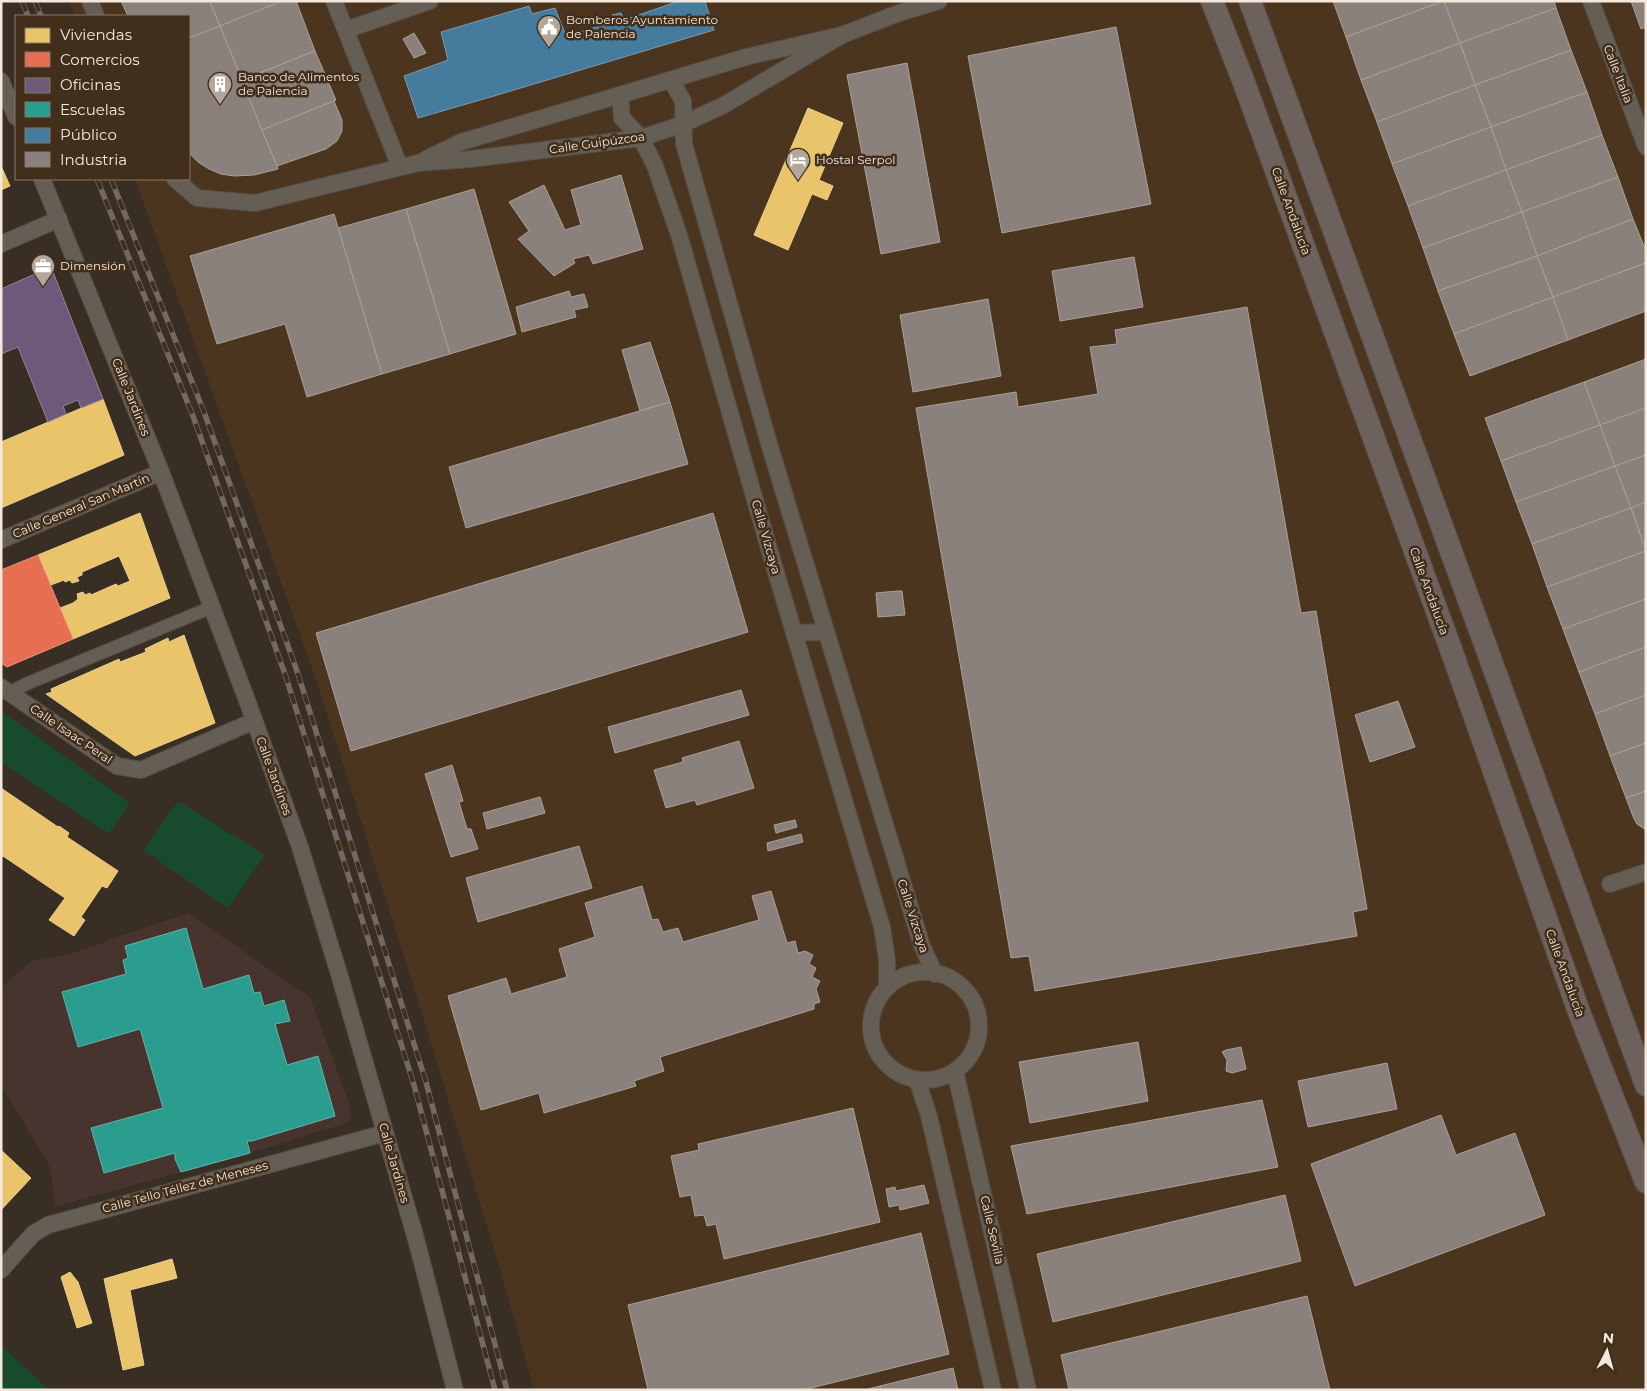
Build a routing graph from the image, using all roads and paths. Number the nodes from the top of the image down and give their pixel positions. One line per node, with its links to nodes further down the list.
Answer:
1 (90, 1): 9 (street)
2 (334, 1): 10 (street)
3 (430, 1): 10 (street)
4 (939, 1): 8 (street, Calle Guipúzcoa)
5 (1212, 1): 40 (main road, Calle Andalucía)
6 (1250, 1): 38 (main road)
7 (1591, 1): 18 (street, Calle Italia)
8 (897, 7): 11 (street, Calle Guipúzcoa)
9 (96, 15)
10 (346, 30): 20 (street)
11 (842, 35): 12 (street, Calle Guipúzcoa); 16 (street, Calle Guipúzcoa)
12 (671, 80): 14 (street, Calle Guipúzcoa); 16 (street, Calle Vizcaya)
13 (1, 81): 15 (street)
14 (620, 95): 17 (street, Calle Vizcaya); 19 (street, Calle Guipúzcoa)
15 (15, 115)
16 (683, 124): 17 (street, Calle Guipúzcoa); 28 (street, Calle Vizcaya)
17 (642, 138): 19 (street, Calle Guipúzcoa); 29 (street, Calle Vizcaya)
18 (1646, 148)
19 (418, 163): 20 (street, Calle Guipúzcoa)
20 (400, 167): 22 (street, Calle Guipúzcoa)
21 (42, 180): 23 (street, Calle Jardines)
22 (176, 180)
23 (59, 219): 24 (street); 25 (street, Calle Jardines)
24 (1, 244)
25 (161, 472): 26 (street, Calle General San Martín); 27 (street, Calle Jardines)
26 (1, 540)
27 (212, 607): 30 (street); 31 (street, Calle Jardines)
28 (826, 632): 29 (street); 34 (street, Calle Vizcaya)
29 (794, 633): 35 (street, Calle Vizcaya)
30 (5, 690): 31 (street, Calle Isaac Peral)
31 (254, 721): 39 (street, Calle Jardines)
32 (1646, 872): 33 (street)
33 (1610, 884)
34 (935, 974): 35 (street); 36 (street)
35 (886, 988): 37 (street)
36 (955, 1071): 37 (street); 44 (street, Calle Sevilla)
37 (917, 1080): 43 (street)
38 (1646, 1085)
39 (385, 1133): 41 (street, Calle Tello Téllez de Meneses); 42 (street, Calle Jardines)
40 (1646, 1182)
41 (1, 1270)
42 (455, 1390)
43 (993, 1390)
44 (1028, 1390)

